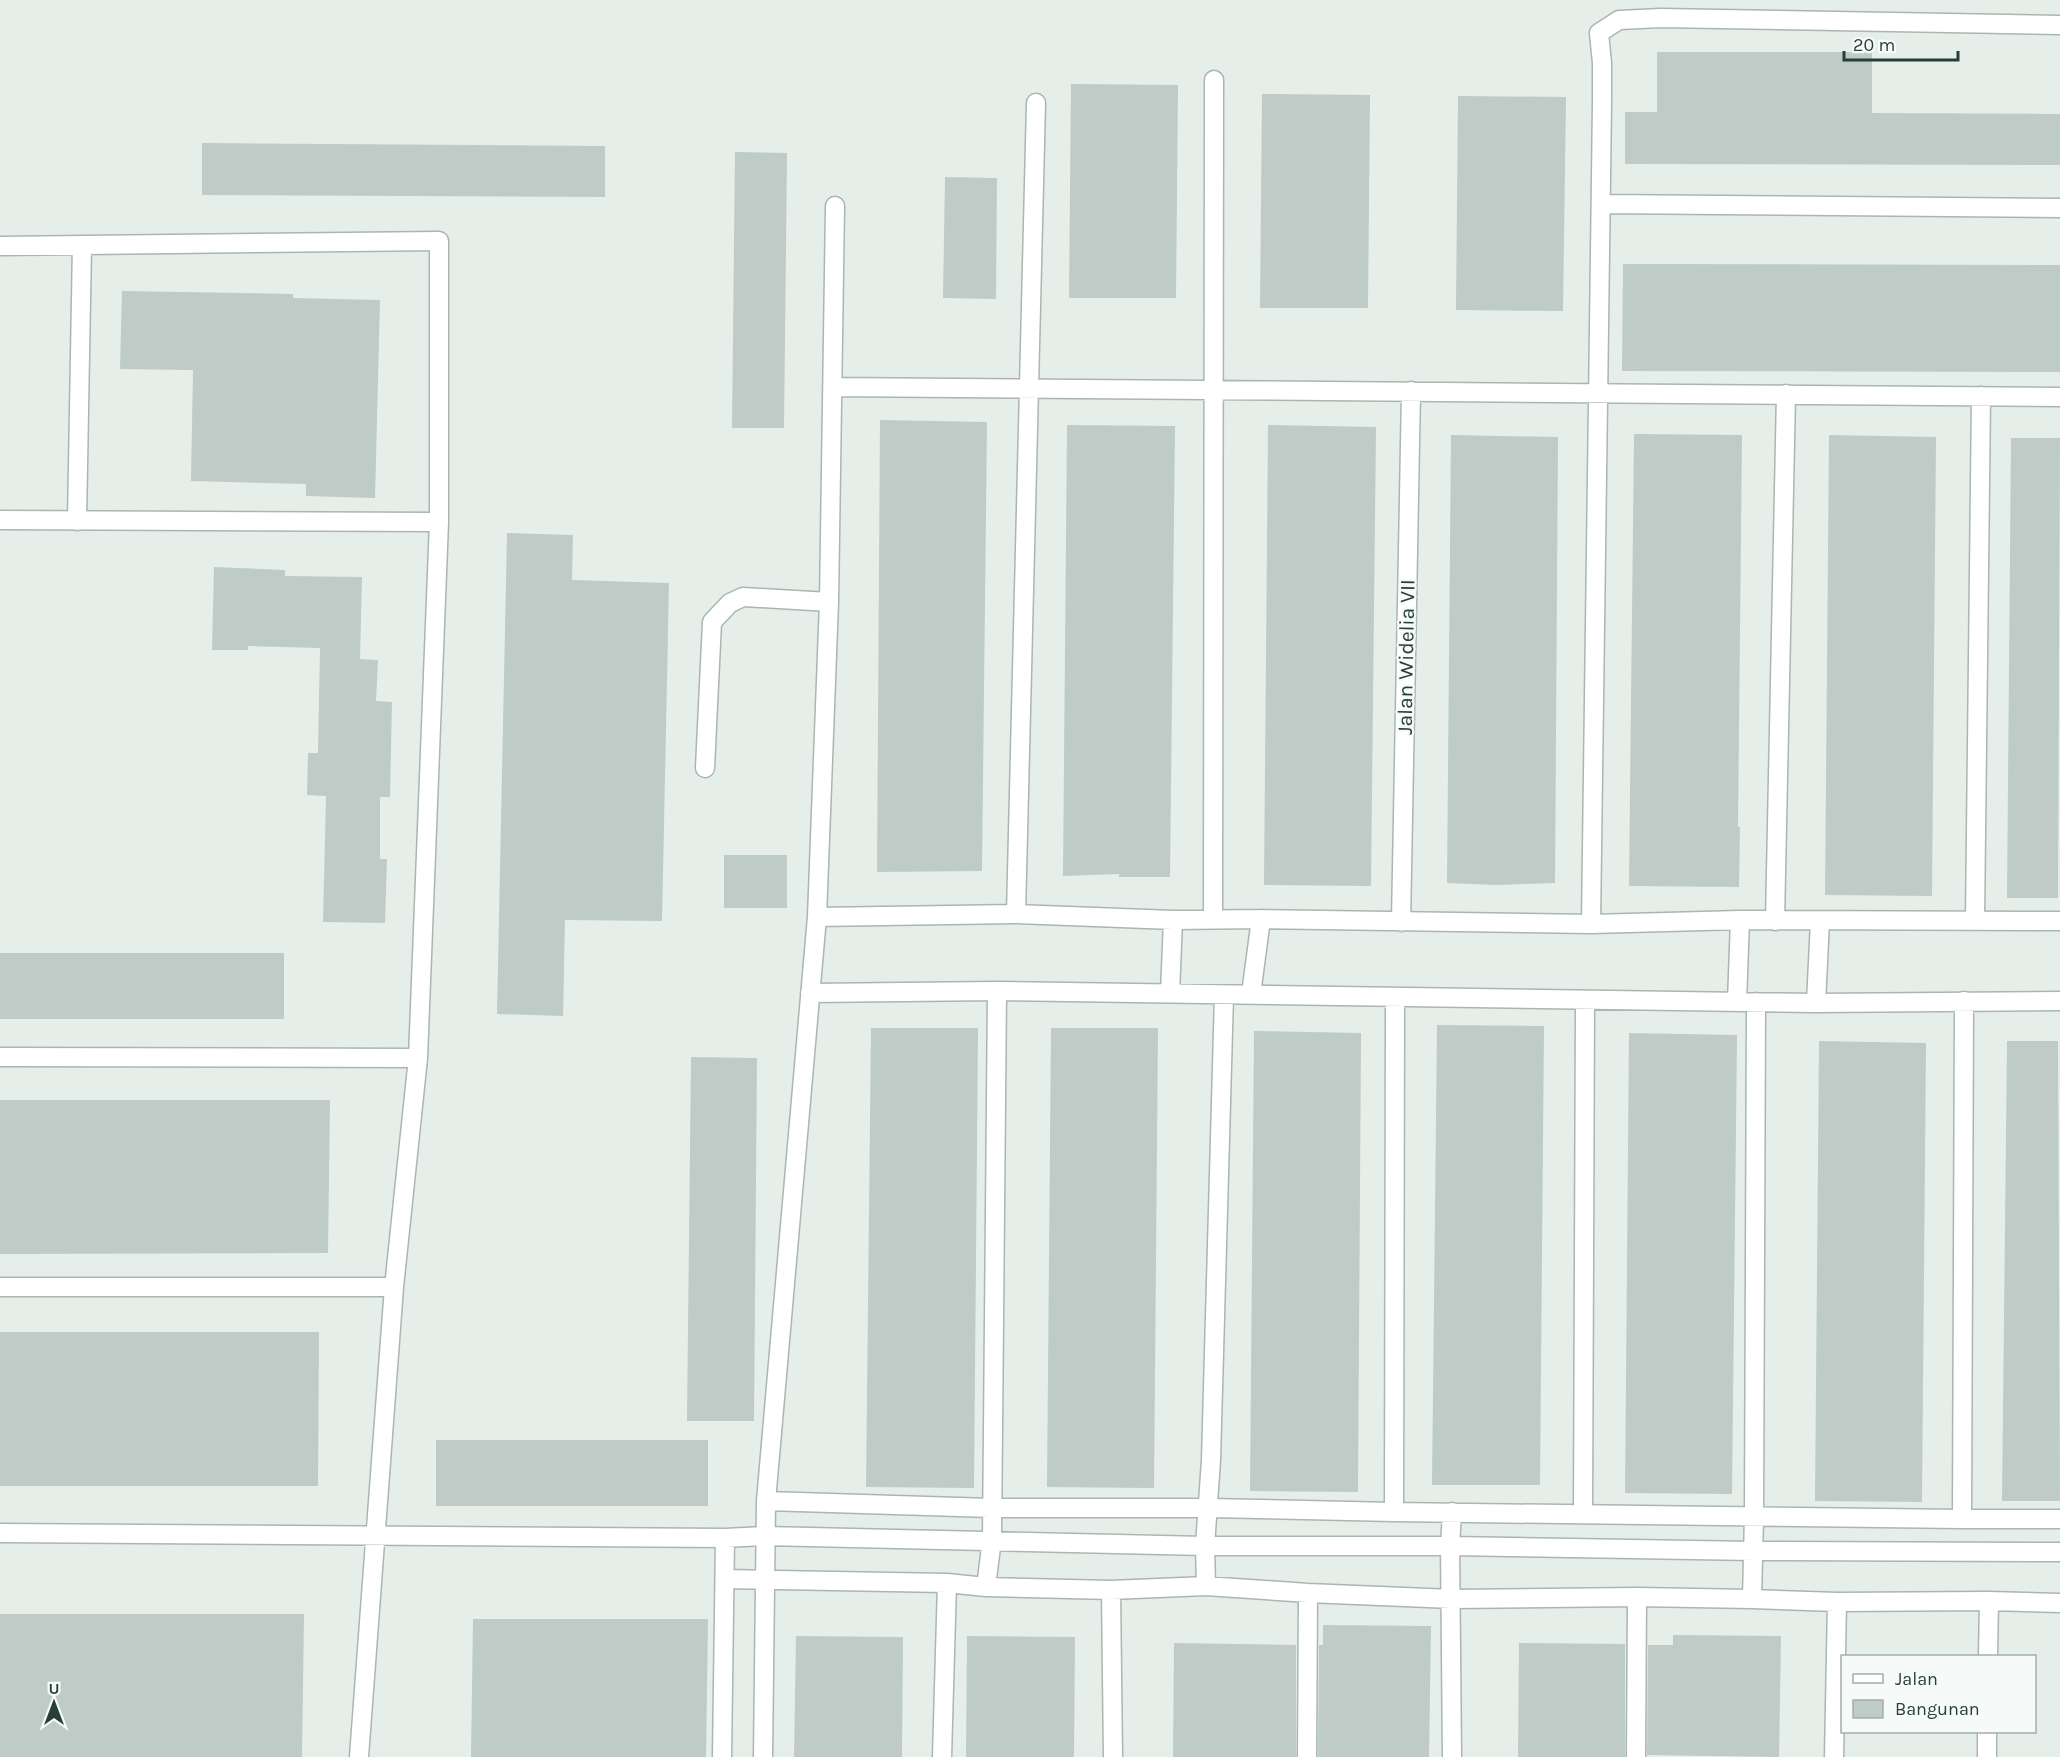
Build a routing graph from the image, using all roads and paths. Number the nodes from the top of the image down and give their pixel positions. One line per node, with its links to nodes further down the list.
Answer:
1 (2060, 25): 4 (street)
2 (1214, 80): 11 (street)
3 (1036, 103): 10 (street)
4 (1601, 204): 6 (street); 13 (street)
5 (835, 206): 9 (street)
6 (2060, 208)
7 (82, 245): 8 (street); 18 (street); 19 (street)
8 (0, 246)
9 (833, 387): 10 (street); 20 (street)
10 (1028, 388): 11 (street); 22 (street)
11 (1212, 389): 12 (street); 26 (street)
12 (1411, 391): 13 (street); 32 (street, Jalan Widelia VII)
13 (1598, 393): 14 (street); 33 (street)
14 (1786, 394): 15 (street); 29 (street)
15 (1981, 396): 16 (street); 28 (street)
16 (2060, 397)
17 (0, 520): 18 (street)
18 (77, 521): 19 (street)
19 (439, 522): 47 (street)
20 (829, 602): 21 (street); 23 (street)
21 (705, 768)
22 (1016, 914): 23 (street); 25 (street)
23 (817, 917): 35 (street)
24 (1261, 919): 26 (street); 32 (street); 37 (street)
25 (1173, 920): 26 (street); 36 (street)
26 (1213, 920)
27 (1740, 920): 29 (street); 33 (street); 43 (street)
28 (1975, 920): 30 (street); 31 (street)
29 (1775, 921): 30 (street)
30 (1820, 921): 45 (street)
31 (2060, 921)
32 (1401, 922): 33 (street)
33 (1591, 924)
34 (998, 991): 35 (street); 36 (street); 51 (street)
35 (810, 993): 50 (street)
36 (1170, 993): 38 (street)
37 (1251, 994): 38 (street); 39 (street)
38 (1224, 995): 52 (street)
39 (1395, 997): 40 (street); 53 (street)
40 (1585, 1000): 43 (street); 55 (street)
41 (1964, 1001): 42 (street); 45 (street); 57 (street)
42 (2060, 1001)
43 (1737, 1002): 44 (street)
44 (1756, 1002): 45 (street); 56 (street)
45 (1816, 1003)
46 (0, 1057): 47 (street)
47 (418, 1058): 49 (street)
48 (0, 1287): 49 (street)
49 (394, 1287): 60 (street)
50 (766, 1501): 51 (street); 61 (street)
51 (991, 1508): 52 (street); 63 (street)
52 (1209, 1508): 53 (street); 64 (street)
53 (1394, 1512): 54 (street)
54 (1452, 1512): 55 (street); 65 (street)
55 (1583, 1514): 56 (street)
56 (1754, 1516): 57 (street); 66 (street)
57 (1962, 1519): 58 (street)
58 (2060, 1519)
59 (0, 1533): 60 (street)
60 (376, 1535): 62 (street); 83 (street)
61 (765, 1536): 62 (street); 63 (street); 69 (street)
62 (725, 1538): 68 (street)
63 (992, 1539): 64 (street); 72 (street)
64 (1205, 1546): 65 (street); 71 (street)
65 (1450, 1546): 66 (street); 76 (street)
66 (1754, 1551): 67 (street); 77 (street)
67 (2060, 1552)
68 (725, 1579): 69 (street); 84 (street)
69 (765, 1581): 70 (street); 85 (street)
70 (947, 1583): 72 (street); 86 (street)
71 (1206, 1586): 73 (street); 74 (street)
72 (986, 1587): 73 (street)
73 (1111, 1590): 87 (street)
74 (1308, 1593): 76 (street); 88 (street)
75 (1637, 1597): 76 (street); 77 (street); 90 (street)
76 (1452, 1599): 89 (street)
77 (1752, 1599): 79 (street)
78 (1989, 1601): 79 (street); 80 (street); 81 (street)
79 (1836, 1602): 91 (street)
80 (2060, 1603)
81 (1988, 1655)
82 (1987, 1733): 92 (street)
83 (359, 1757)
84 (722, 1757)
85 (763, 1757)
86 (942, 1757)
87 (1113, 1757)
88 (1307, 1757)
89 (1452, 1757)
90 (1636, 1757)
91 (1833, 1757)
92 (1987, 1757)

